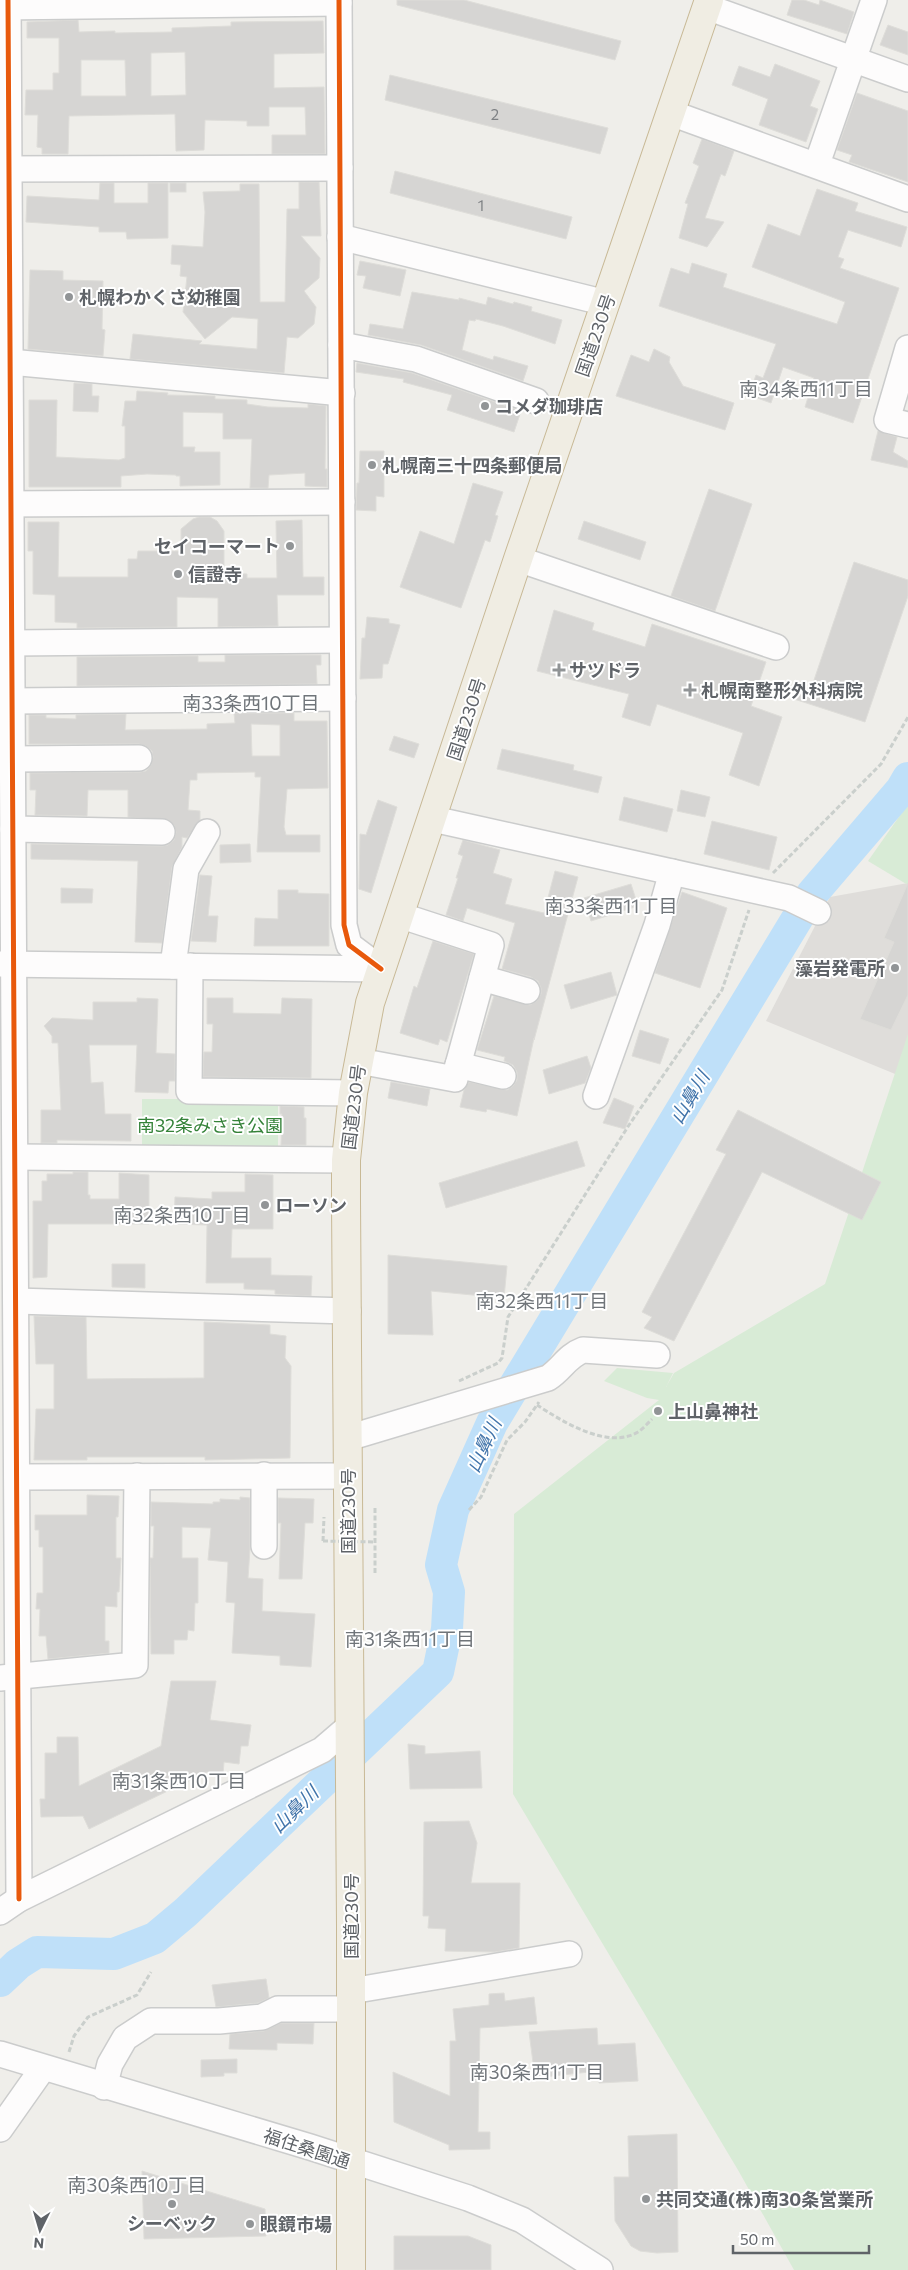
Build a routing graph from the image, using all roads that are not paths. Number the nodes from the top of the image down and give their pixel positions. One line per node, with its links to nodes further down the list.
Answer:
1 (874, 0): 5 (street)
2 (339, 1): 4 (street); 9 (street)
3 (708, 3): 5 (street); 7 (highway, 国道230号)
4 (5, 5): 10 (street)
5 (852, 60): 6 (street); 8 (street)
6 (908, 79)
7 (671, 112): 8 (street); 13 (highway, 国道230号)
8 (817, 164): 11 (street)
9 (340, 168): 10 (street); 12 (street)
10 (4, 169): 16 (street)
11 (908, 199)
12 (340, 237): 13 (street); 14 (street)
13 (606, 303): 22 (highway, 国道230号)
14 (341, 345): 17 (street); 18 (street)
15 (908, 348): 19 (street)
16 (10, 362): 17 (street); 21 (street)
17 (342, 393): 20 (street)
18 (536, 401)
19 (908, 425)
20 (342, 502): 21 (street); 23 (street)
21 (6, 504): 25 (street)
22 (518, 559): 24 (street); 30 (highway, 国道230号)
23 (342, 640): 25 (street); 26 (street)
24 (776, 646)
25 (8, 649): 27 (street)
26 (343, 698): 27 (street); 39 (street)
27 (12, 701): 29 (street)
28 (139, 758): 29 (street)
29 (12, 759): 33 (street)
30 (433, 819): 34 (street); 36 (highway, 国道230号)
31 (162, 832): 33 (street)
32 (207, 832): 38 (street)
33 (9, 836): 37 (street)
34 (672, 872): 35 (street); 46 (street)
35 (818, 912)
36 (399, 915): 39 (highway, 国道230号); 40 (street)
37 (7, 964): 38 (street); 47 (street)
38 (181, 966): 39 (street); 45 (street)
39 (381, 969): 42 (highway, 国道230号)
40 (482, 978): 41 (street); 43 (street)
41 (527, 991)
42 (359, 1060): 43 (street); 45 (highway, 国道230号)
43 (458, 1065): 44 (street)
44 (503, 1076)
45 (353, 1093): 48 (highway, 国道230号)
46 (596, 1096)
47 (16, 1156): 48 (street); 49 (street)
48 (346, 1160): 51 (highway, 国道230号)
49 (8, 1181): 50 (street)
50 (16, 1301): 51 (street); 57 (street)
51 (348, 1311): 53 (highway, 国道230号)
52 (657, 1355): 53 (street)
53 (348, 1438): 56 (highway, 国道230号)
54 (136, 1476): 55 (street); 57 (street); 59 (street)
55 (264, 1476): 56 (street); 58 (street)
56 (348, 1476): 60 (highway, 国道230号)
57 (17, 1477): 59 (street)
58 (264, 1546)
59 (9, 1678): 61 (street)
60 (350, 1730): 61 (street); 63 (highway, 国道230号)
61 (10, 1906)
62 (569, 1954): 63 (street)
63 (351, 2000): 66 (street); 68 (highway, 国道230号)
64 (0, 2054): 65 (street, 福住桑園通)
65 (43, 2068): 66 (street, 福住桑園通); 67 (street)
66 (104, 2087): 68 (street, 福住桑園通)
67 (0, 2129)
68 (351, 2162): 69 (highway, 国道230号); 70 (street, 福住桑園通)
69 (351, 2270)
70 (600, 2270)

